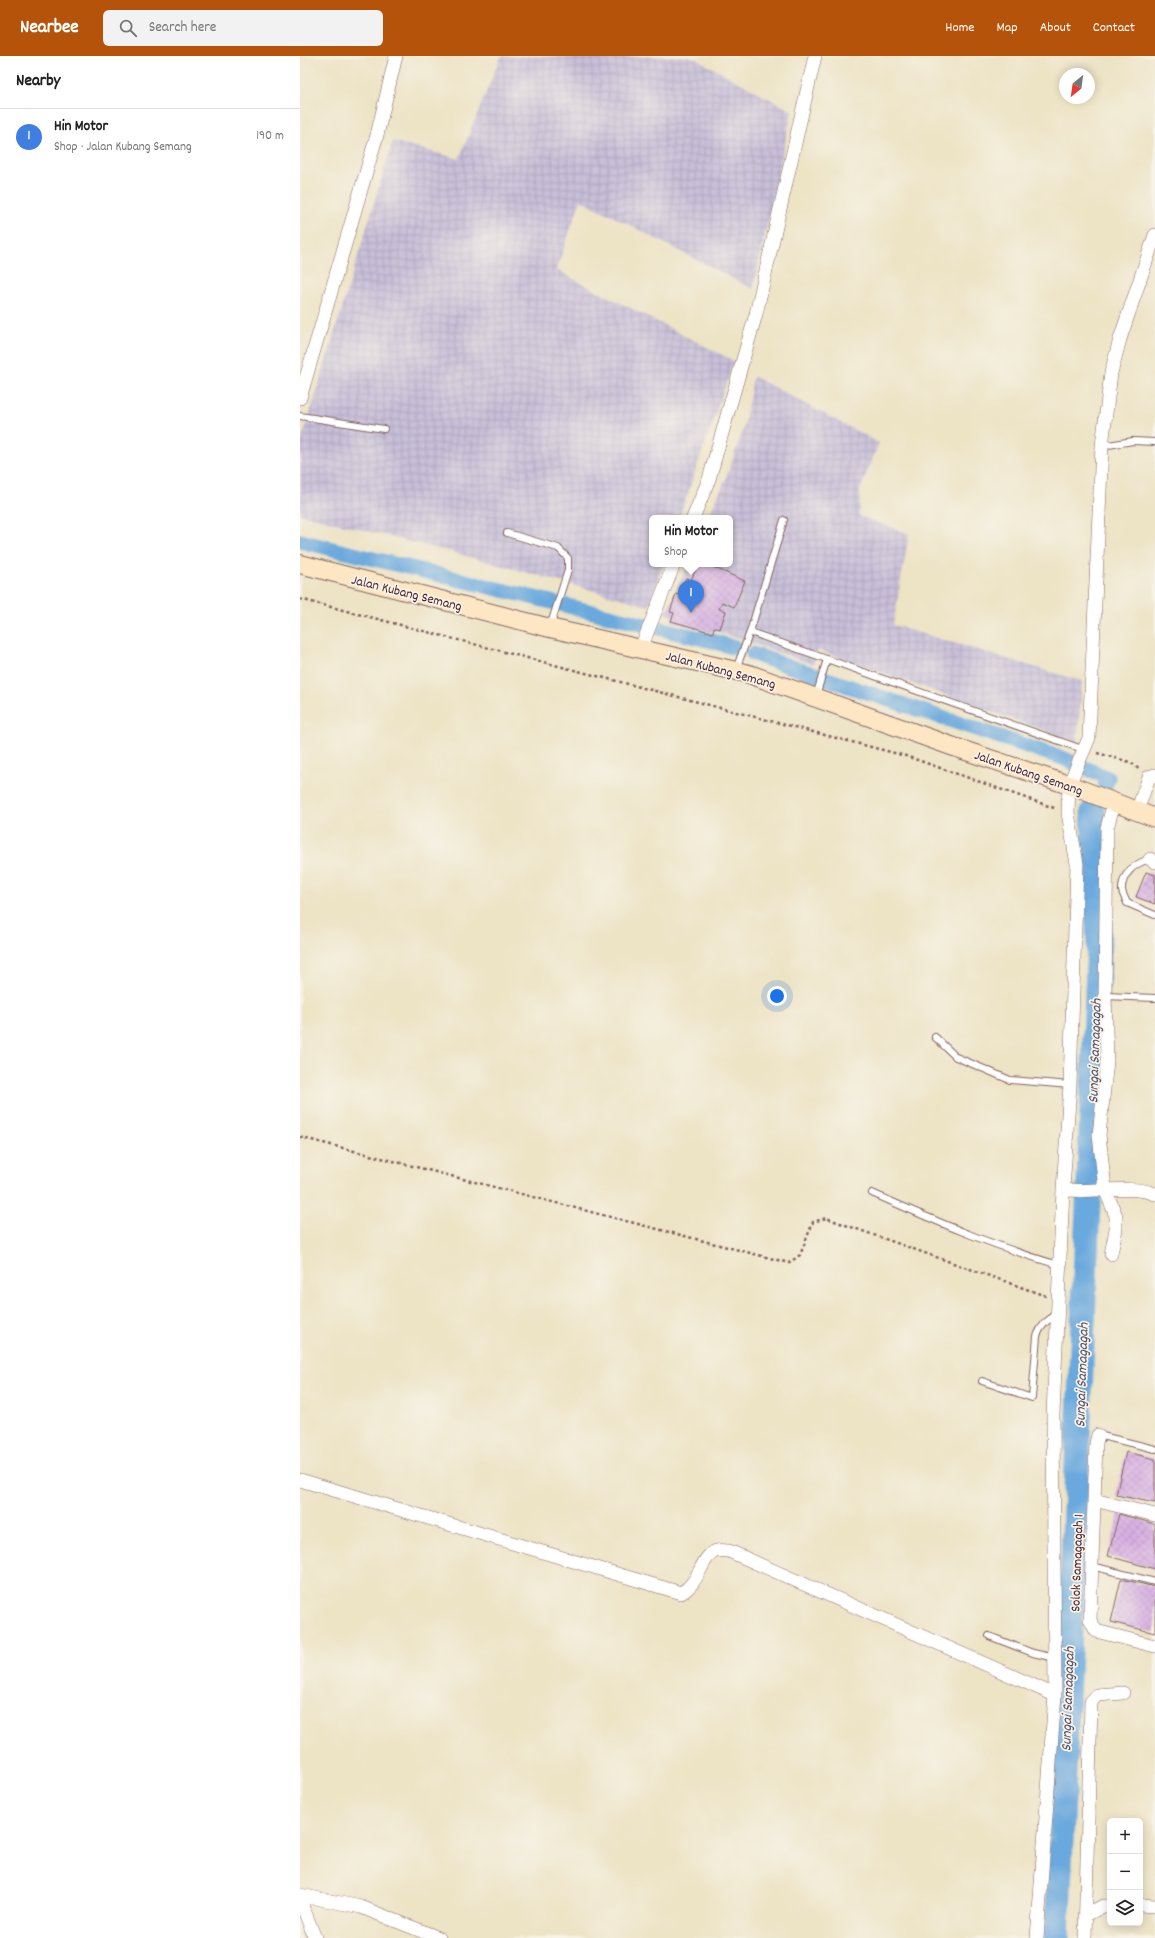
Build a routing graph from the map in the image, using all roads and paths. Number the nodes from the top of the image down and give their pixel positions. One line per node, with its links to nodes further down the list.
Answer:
1 (396, 56): 4 (street)
2 (815, 56): 9 (street)
3 (1155, 235): 8 (street)
4 (300, 398)
5 (300, 416): 6 (lane)
6 (384, 429)
7 (1155, 442): 8 (lane)
8 (1102, 446): 21 (street)
9 (694, 515)
10 (784, 520): 16 (lane)
11 (507, 533): 15 (lane)
12 (300, 564): 15 (main road, Jalan Kubang Semang)
13 (673, 567): 17 (street)
14 (300, 599): 26 (path)
15 (550, 628): 17 (main road, Jalan Kubang Semang)
16 (750, 632): 18 (lane); 19 (lane)
17 (645, 640): 19 (main road, Jalan Kubang Semang)
18 (827, 659): 20 (lane); 21 (lane)
19 (736, 671): 20 (main road, Jalan Kubang Semang)
20 (815, 698): 23 (main road, Jalan Kubang Semang)
21 (1082, 756): 22 (path); 23 (street)
22 (1152, 776): 25 (street)
23 (1071, 780): 24 (main road, Jalan Kubang Semang); 26 (street)
24 (1114, 802): 25 (main road, Jalan Kubang Semang); 30 (street)
25 (1137, 811): 27 (main road, Jalan Kubang Semang)
26 (1068, 813): 33 (street)
27 (1155, 818)
28 (1152, 860): 29 (lane)
29 (1155, 915)
30 (1105, 996): 31 (lane); 35 (street)
31 (1155, 998)
32 (935, 1037): 33 (lane)
33 (1070, 1085): 36 (street)
34 (300, 1137): 41 (path)
35 (1101, 1189): 36 (street); 38 (street); 39 (street)
36 (1067, 1190): 40 (street)
37 (872, 1193): 40 (lane)
38 (1155, 1194)
39 (1111, 1254)
40 (1059, 1265): 41 (street)
41 (1058, 1300): 42 (street)
42 (1057, 1315): 43 (lane); 53 (street)
43 (982, 1381)
44 (1098, 1436): 45 (lane); 47 (street, Solok Samagagah 1)
45 (1155, 1449)
46 (300, 1480): 55 (street)
47 (1094, 1500): 48 (street); 49 (street, Solok Samagagah 1)
48 (1155, 1515)
49 (1092, 1566): 50 (lane); 52 (street, Solok Samagagah 1)
50 (1155, 1582)
51 (989, 1636): 53 (lane)
52 (1155, 1646)
53 (1055, 1658): 55 (street)
54 (1123, 1693): 61 (street)
55 (1055, 1695): 64 (street)
56 (300, 1895): 63 (street)
57 (300, 1900): 62 (street)
58 (1143, 1905): 60 (street)
59 (1107, 1906): 61 (street)
60 (1155, 1906)
61 (1086, 1915): 65 (street)
62 (315, 1938)
63 (438, 1938)
64 (1037, 1938)
65 (1085, 1938)

